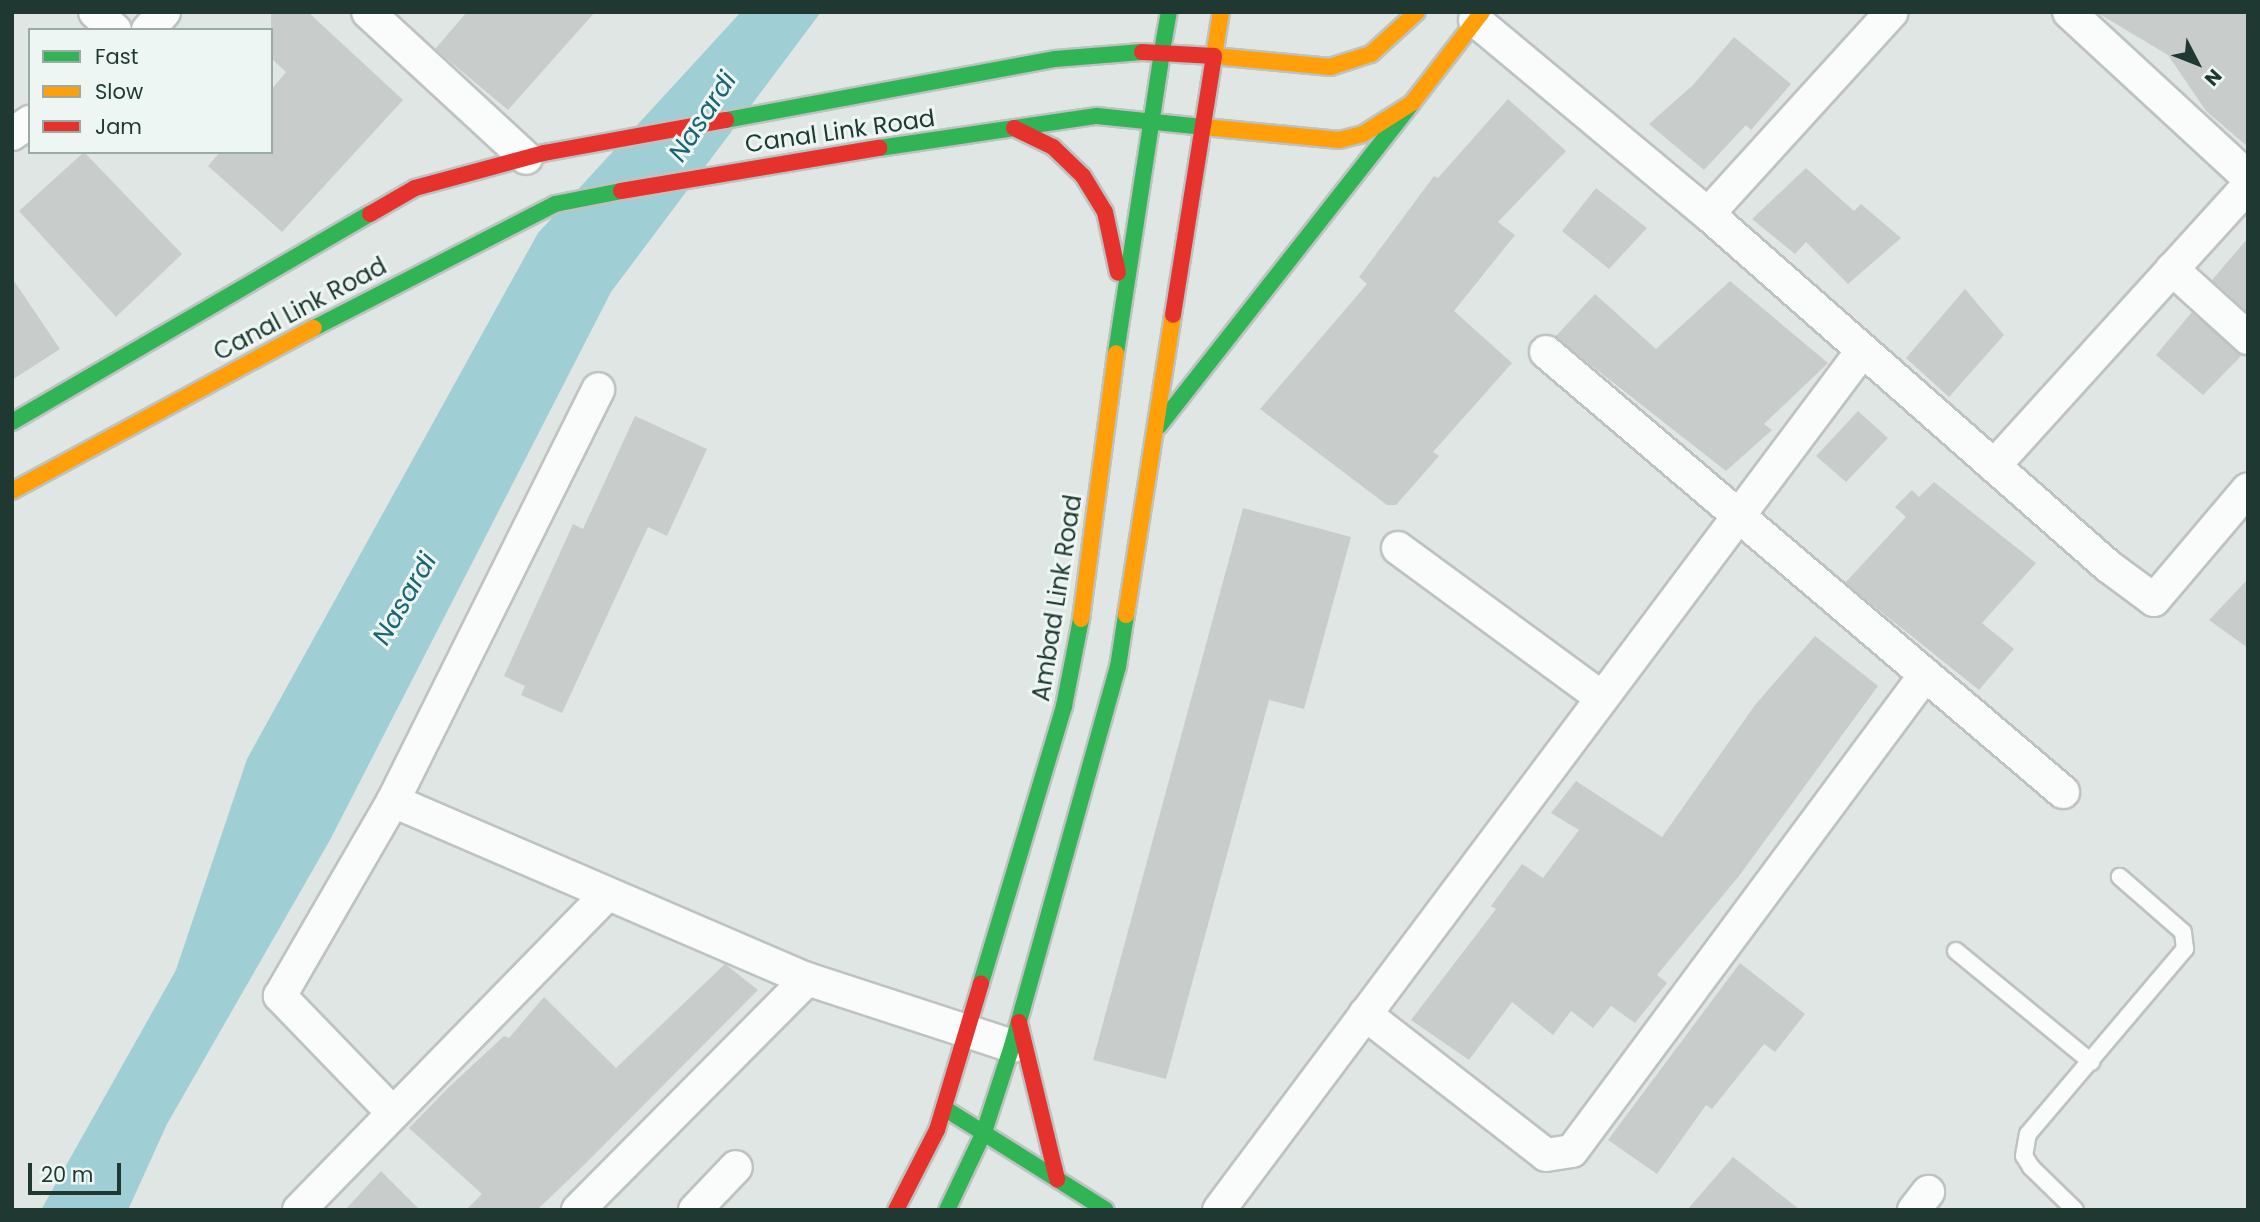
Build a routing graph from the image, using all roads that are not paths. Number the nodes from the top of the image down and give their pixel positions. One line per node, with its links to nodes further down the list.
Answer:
1 (95, 12): 10 (street)
2 (164, 12): 11 (street)
3 (368, 12): 20 (street)
4 (1169, 12): 12 (main road, Ambad Link Road)
5 (1221, 12): 13 (main road)
6 (1417, 12): 13 (main road, Canal Link Road)
7 (1892, 12): 23 (street)
8 (2069, 12): 21 (street)
9 (1478, 16): 14 (main road, Canal Link Road); 23 (street)
10 (113, 28)
11 (150, 28)
12 (1162, 51): 13 (main road, Canal Link Road); 15 (main road, Ambad Link Road); 20 (main road, Canal Link Road)
13 (1214, 55): 17 (main road)
14 (1412, 103): 17 (main road, Canal Link Road); 31 (main road)
15 (1151, 122): 17 (main road, Canal Link Road); 18 (main road, Canal Link Road); 25 (main road, Ambad Link Road)
16 (28, 123): 19 (street)
17 (1204, 127): 31 (main road)
18 (1014, 128): 25 (main road); 34 (main road, Canal Link Road)
19 (12, 134)
20 (526, 158): 30 (main road, Canal Link Road)
21 (2248, 177)
22 (2248, 186): 24 (street)
23 (1708, 214): 27 (street)
24 (2172, 269): 26 (street); 32 (street)
25 (1123, 299): 46 (main road, Ambad Link Road)
26 (2248, 338)
27 (1862, 351): 32 (street); 35 (street)
28 (1546, 352): 35 (street)
29 (598, 389): 40 (street)
30 (12, 422)
31 (1159, 426): 47 (main road)
32 (1994, 466): 33 (street)
33 (2248, 489)
34 (12, 491)
35 (1739, 515): 37 (street); 38 (street)
36 (1398, 548): 38 (street)
37 (1925, 675): 39 (street); 45 (street)
38 (1602, 698): 45 (street)
39 (2063, 793)
40 (393, 802): 42 (street); 50 (street)
41 (2120, 877): 48 (lane)
42 (605, 896): 44 (street); 50 (street)
43 (1956, 951): 48 (lane)
44 (807, 979): 46 (street); 55 (street)
45 (1366, 1014): 60 (street)
46 (968, 1032): 47 (street); 49 (main road, Ambad Link Road)
47 (1015, 1034): 51 (main road); 53 (main road)
48 (2091, 1062): 61 (lane)
49 (944, 1108): 51 (main road); 57 (main road, Ambad Link Road)
50 (393, 1113): 54 (street)
51 (984, 1132): 53 (main road); 58 (main road)
52 (736, 1167): 56 (street)
53 (1057, 1179): 59 (main road)
54 (299, 1210)
55 (578, 1210)
56 (695, 1210)
57 (896, 1210)
58 (947, 1210)
59 (1106, 1210)
60 (1219, 1210)
61 (2075, 1210)

